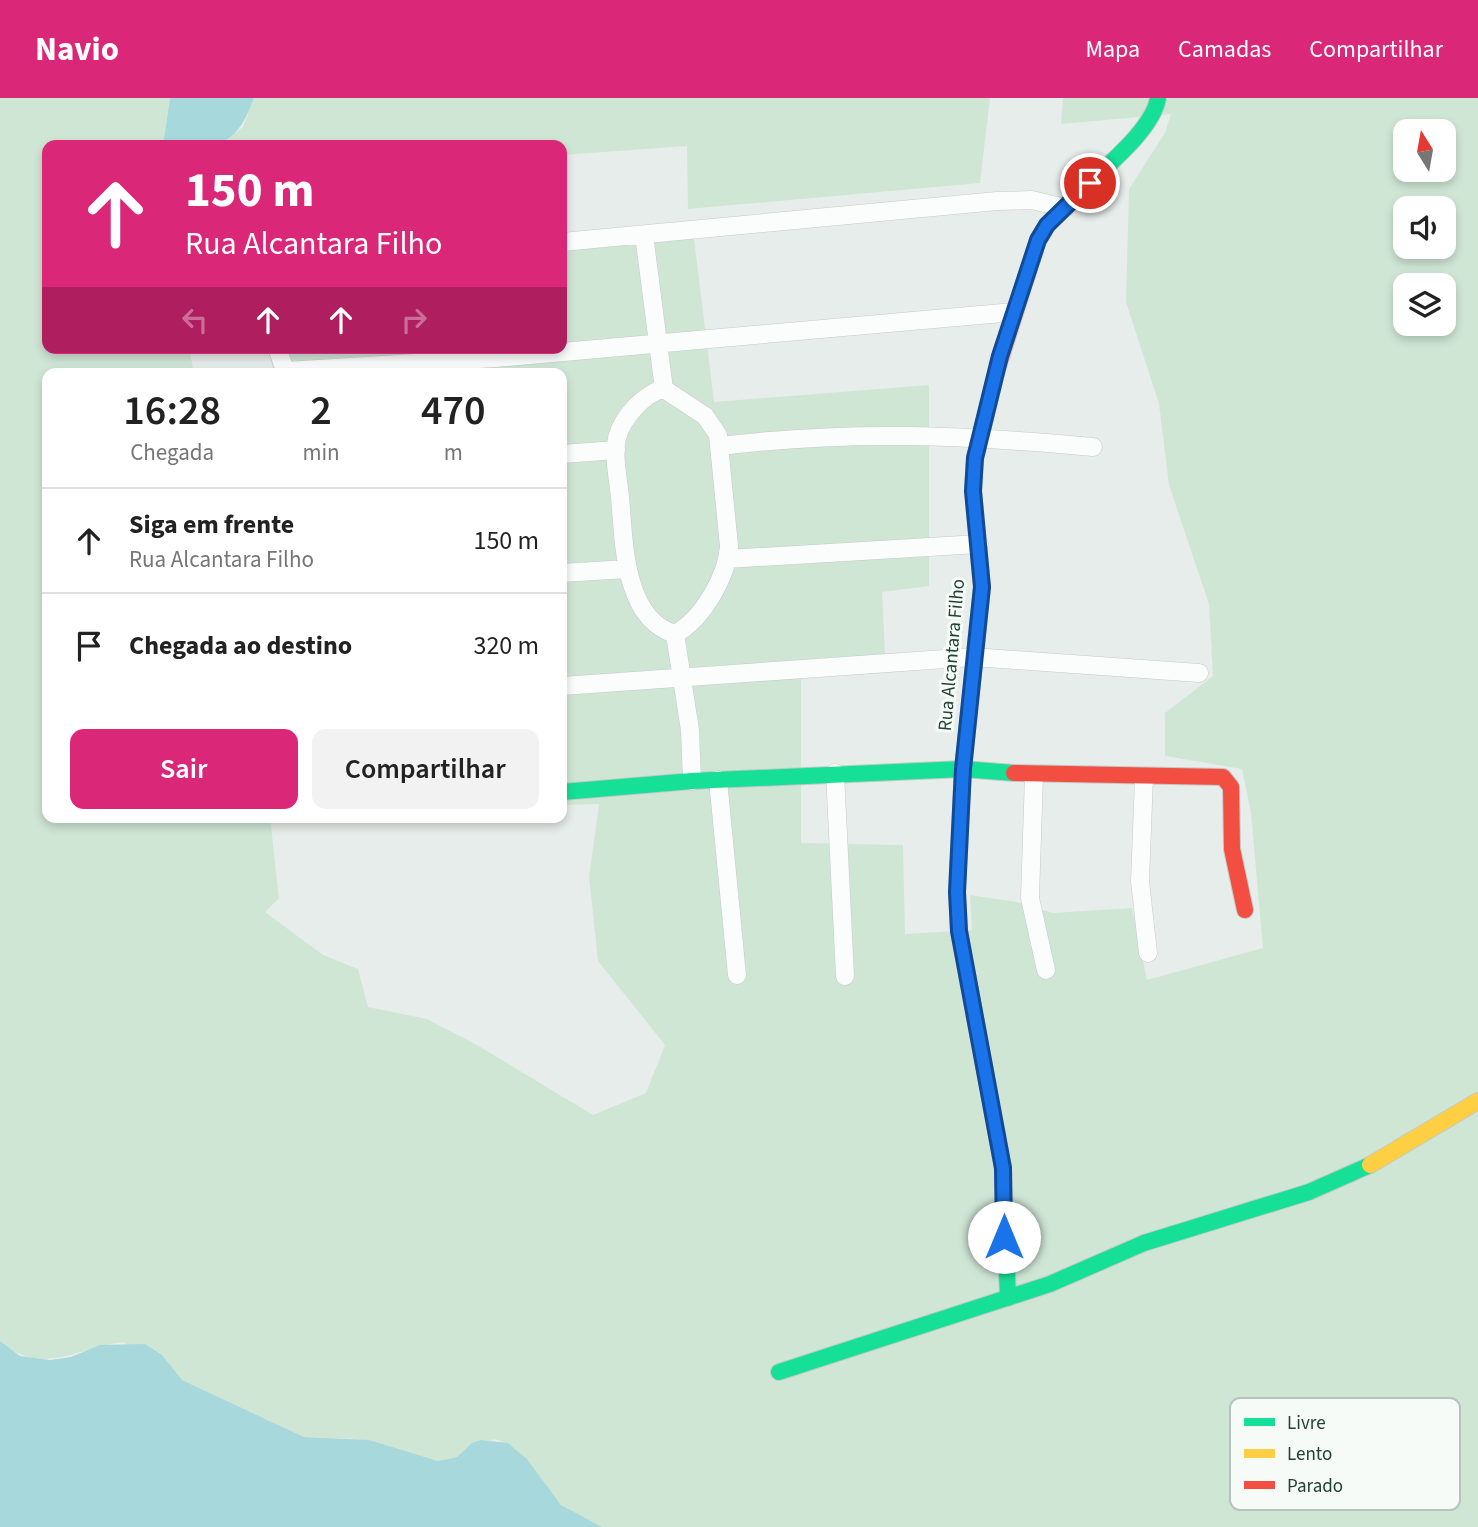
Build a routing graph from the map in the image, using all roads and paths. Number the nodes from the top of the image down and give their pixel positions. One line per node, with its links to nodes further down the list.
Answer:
1 (1158, 98): 2 (street, Rua Alcantara Filho)
2 (1065, 208): 3 (street); 5 (street, Rua Alcantara Filho)
3 (644, 235): 4 (street); 6 (street)
4 (567, 242)
5 (1014, 312): 6 (street); 11 (street, Rua Alcantara Filho)
6 (658, 343): 7 (street); 10 (street)
7 (567, 351)
8 (538, 354): 9 (street)
9 (346, 368)
10 (664, 389): 12 (street); 14 (street)
11 (979, 437): 12 (street); 13 (street); 16 (street, Rua Alcantara Filho)
12 (721, 446): 17 (street)
13 (1093, 447)
14 (616, 450): 15 (street); 18 (street)
15 (567, 454)
16 (979, 544): 17 (street); 21 (street, Rua Alcantara Filho)
17 (727, 559): 20 (street)
18 (627, 569): 19 (street); 20 (street)
19 (567, 573)
20 (675, 634): 23 (street)
21 (973, 657): 22 (street); 23 (street); 25 (street, Rua Alcantara Filho)
22 (1199, 673)
23 (680, 678): 24 (street); 30 (street)
24 (567, 686)
25 (963, 769): 26 (street); 27 (street); 38 (street, Rua Alcantara Filho)
26 (835, 773): 29 (street); 36 (street)
27 (1034, 775): 28 (street); 34 (street)
28 (1144, 777): 32 (street); 33 (street)
29 (718, 780): 30 (street); 35 (street)
30 (692, 781): 31 (street)
31 (567, 792)
32 (1245, 910)
33 (1148, 953)
34 (1046, 970)
35 (737, 975)
36 (845, 976)
37 (1478, 1101): 38 (street)
38 (1008, 1298): 39 (street)
39 (779, 1372)

